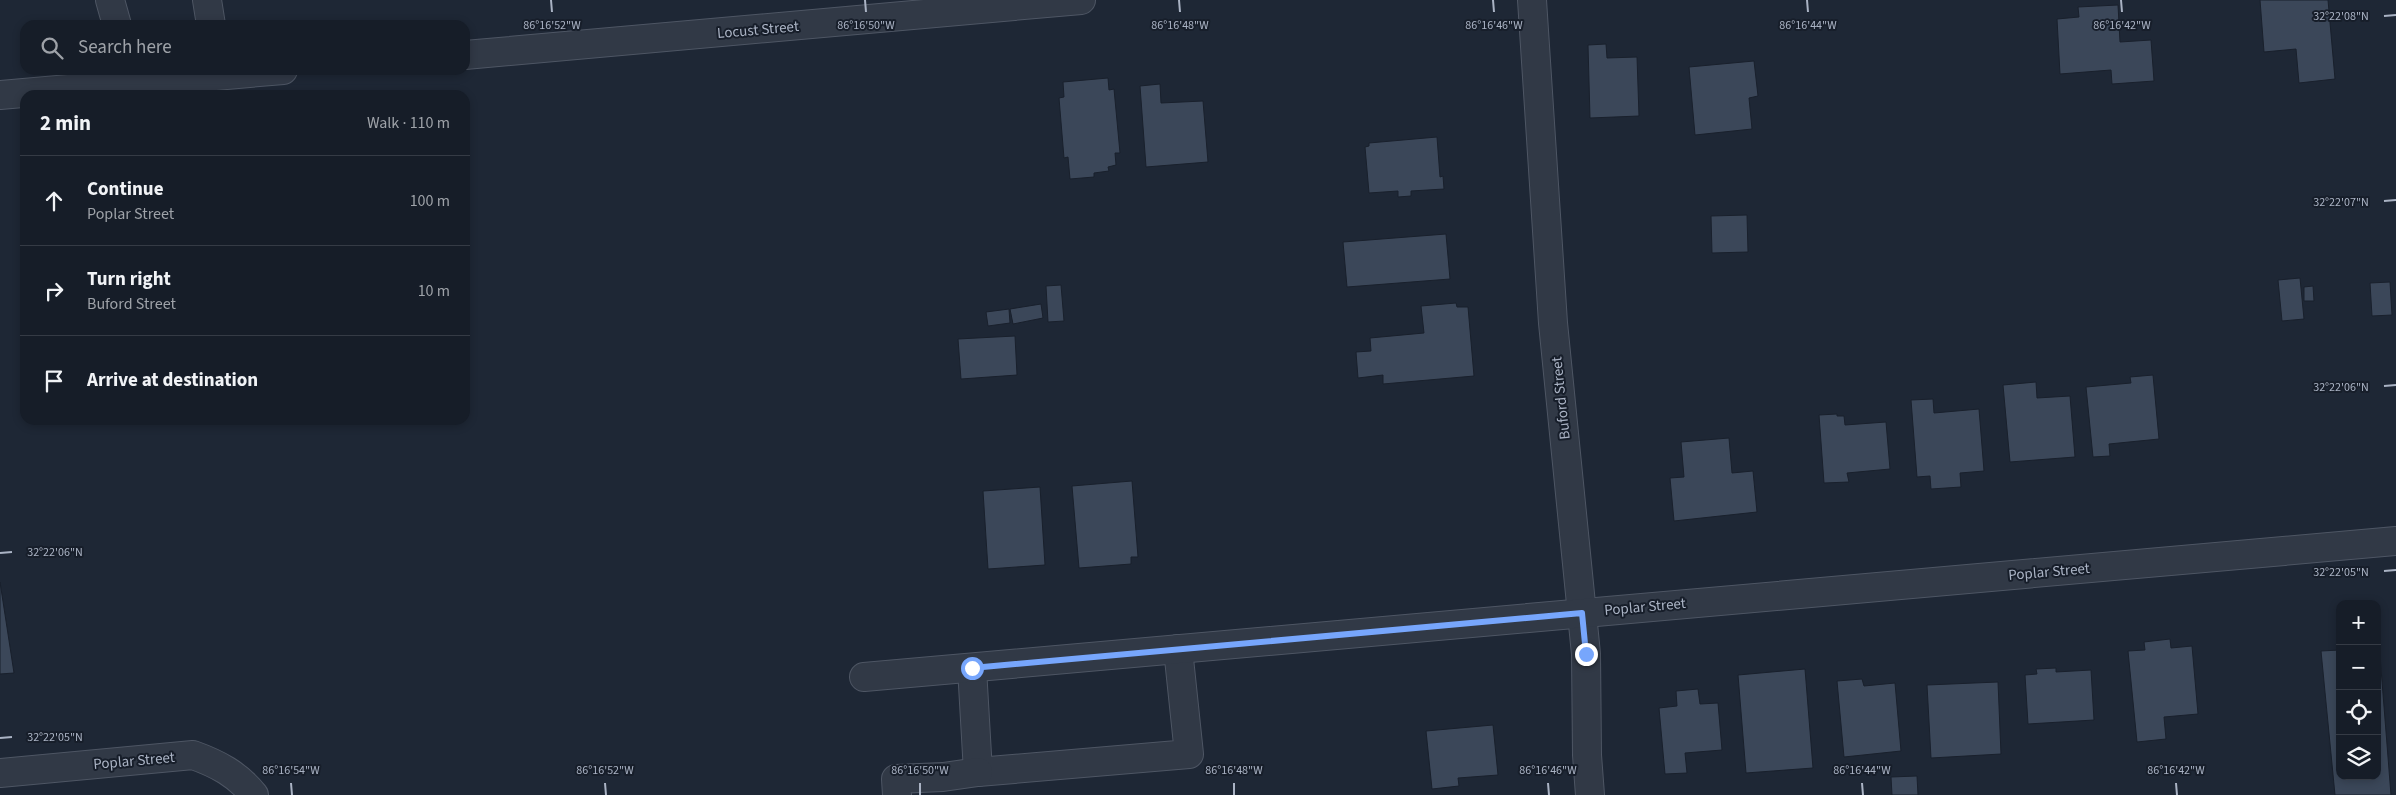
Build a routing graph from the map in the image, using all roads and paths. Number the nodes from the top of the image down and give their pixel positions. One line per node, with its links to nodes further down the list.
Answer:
1 (110, 0): 6 (street)
2 (208, 0): 7 (street)
3 (1081, 0): 5 (street, Locust Street)
4 (1532, 0): 15 (street, Buford Street)
5 (878, 10): 8 (street, Locust Street)
6 (116, 20)
7 (210, 20)
8 (470, 53)
9 (162, 75): 10 (street)
10 (133, 76): 11 (street)
11 (30, 90)
12 (20, 91): 13 (street)
13 (0, 94)
14 (2396, 541): 15 (street, Poplar Street)
15 (1582, 613): 16 (street, Poplar Street); 23 (street, Buford Street)
16 (1178, 649): 17 (street, Poplar Street); 19 (street)
17 (972, 668): 18 (street, Poplar Street); 19 (street)
18 (864, 677)
19 (978, 772): 22 (street)
20 (0, 773): 21 (street, Poplar Street)
21 (254, 795)
22 (897, 795)
23 (1590, 795)

